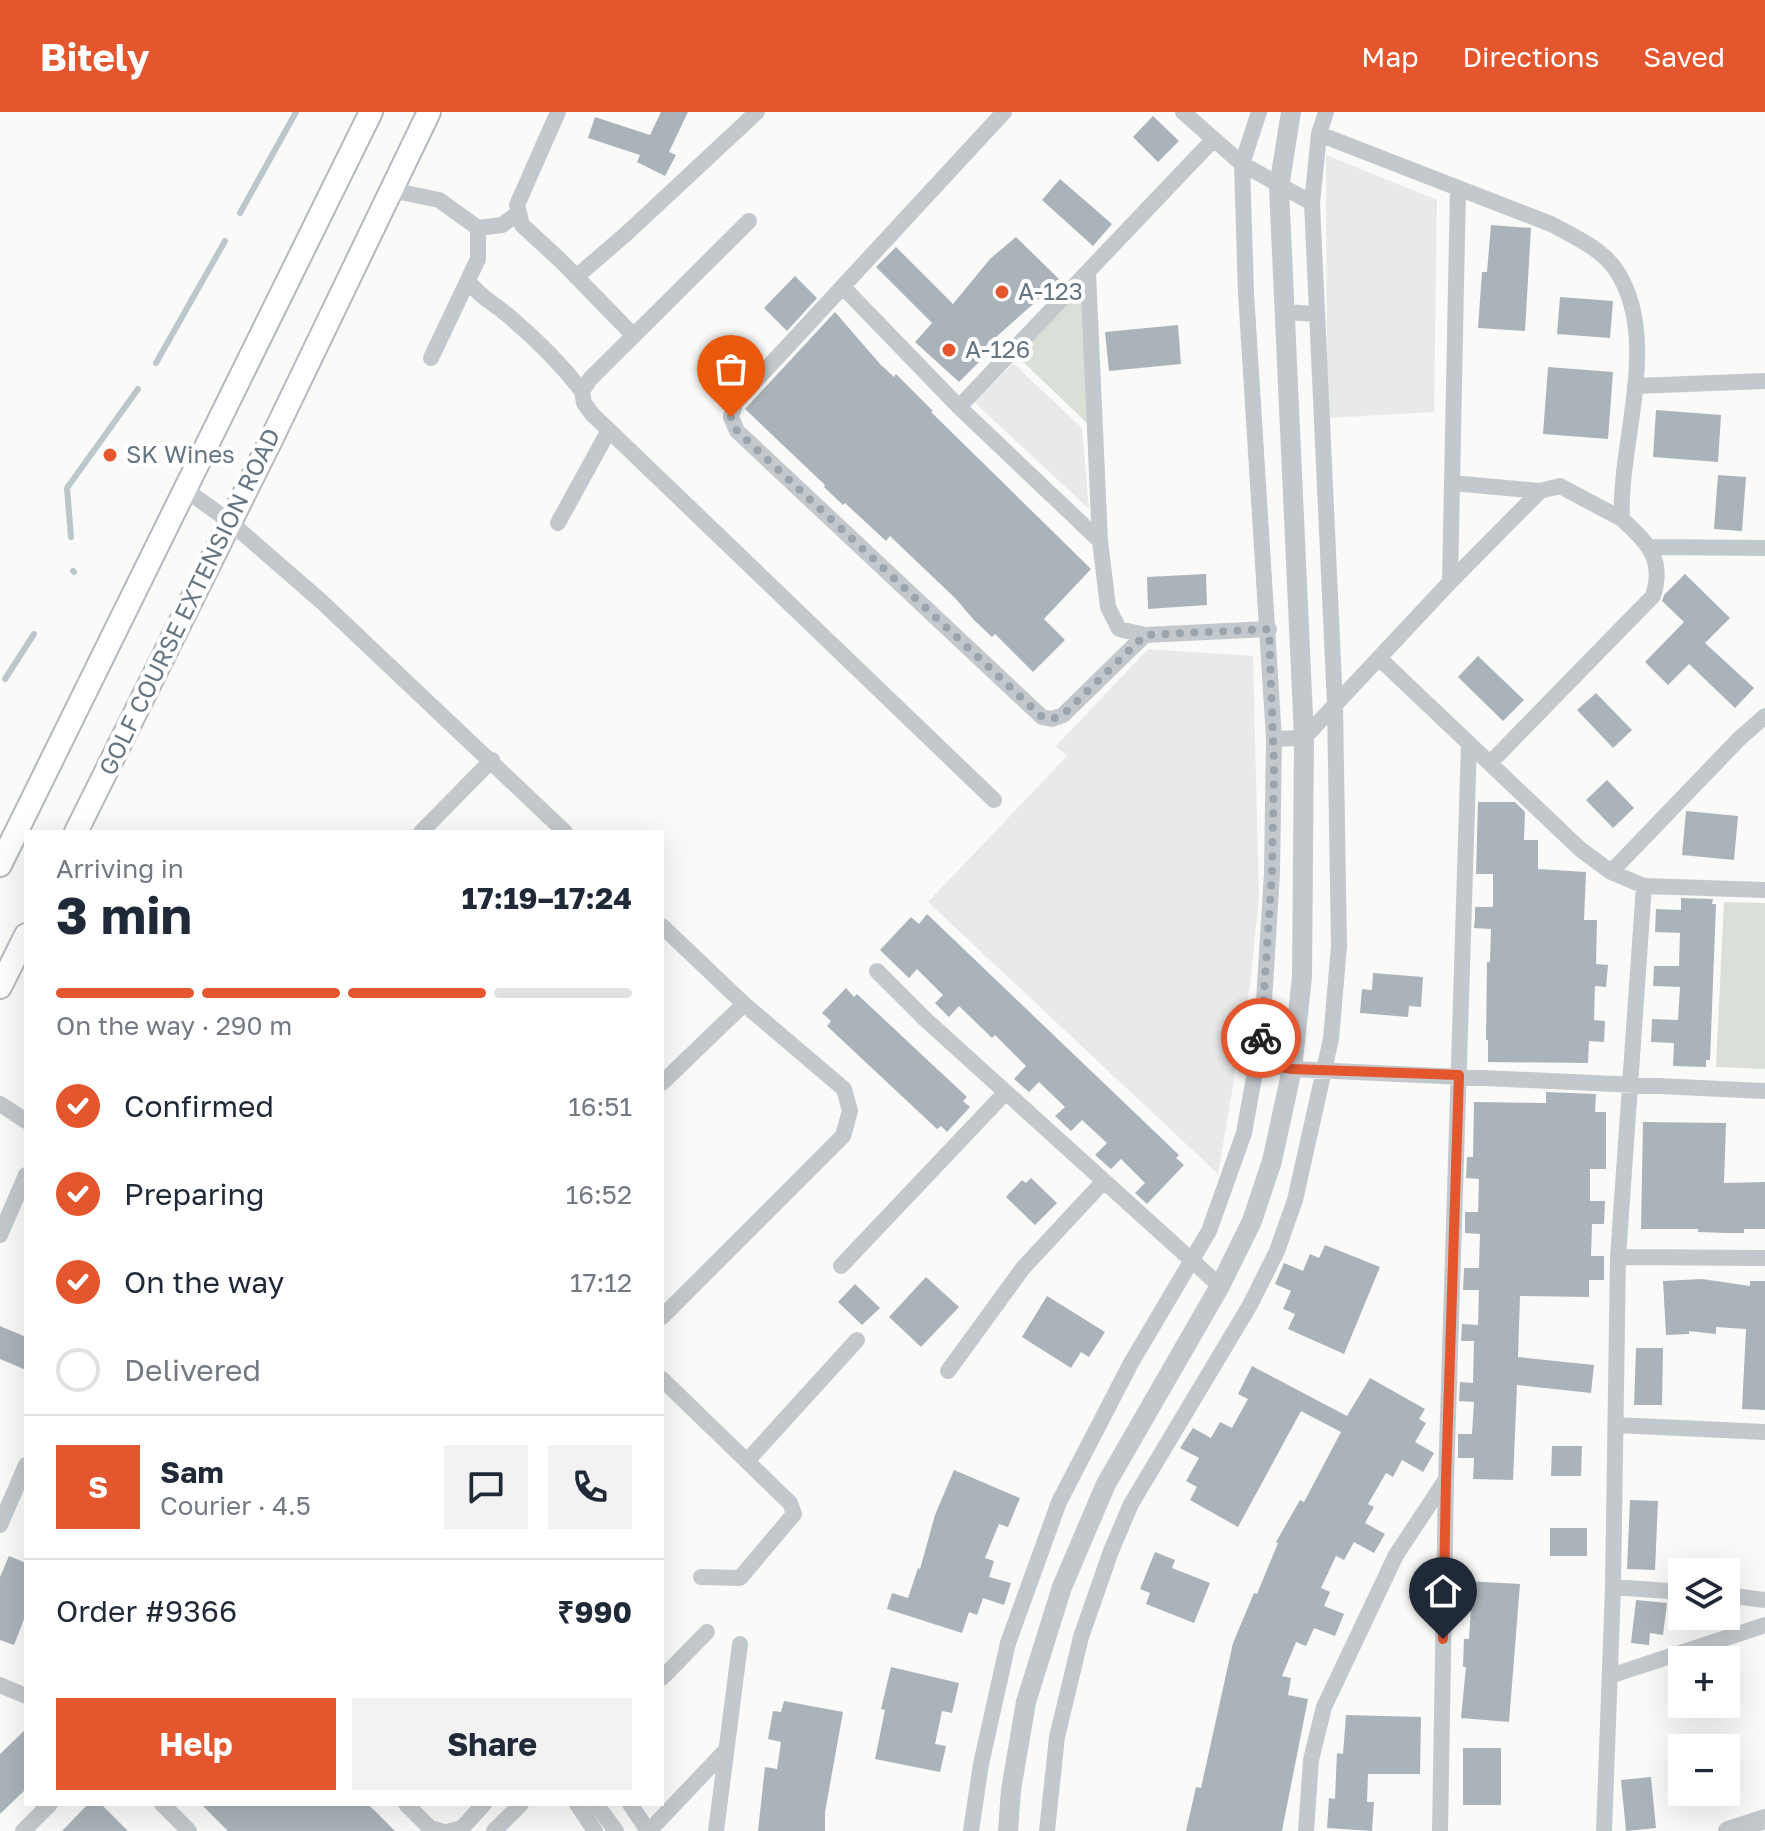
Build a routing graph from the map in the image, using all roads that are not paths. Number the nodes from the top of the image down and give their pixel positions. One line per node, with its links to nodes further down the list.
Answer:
1 (371, 112): 36 (main road)
2 (429, 112): 17 (main road, GOLF COURSE EXTENSION ROAD)
3 (558, 112): 19 (street)
4 (747, 112): 11 (street)
5 (757, 112): 11 (street)
6 (1004, 112): 25 (street)
7 (1183, 112): 13 (street)
8 (1259, 112): 14 (street)
9 (1291, 112): 15 (street)
10 (1326, 112): 12 (street)
11 (739, 131): 23 (street)
12 (1319, 134): 16 (street); 18 (street)
13 (1213, 140): 14 (street); 22 (street)
14 (1242, 164): 15 (street); 45 (street)
15 (1279, 187): 18 (street); 26 (street)
16 (1458, 189): 31 (street); 35 (street)
17 (391, 190): 21 (street); 39 (main road, GOLF COURSE EXTENSION ROAD)
18 (1312, 203): 27 (street)
19 (517, 214): 21 (street); 23 (street)
20 (749, 221): 28 (street)
21 (478, 228): 24 (street)
22 (1088, 272): 33 (street); 41 (street)
23 (576, 277): 28 (street)
24 (468, 281): 29 (street); 32 (street)
25 (843, 287): 33 (street); 46 (street)
26 (1285, 312): 27 (street); 50 (street)
27 (1316, 314): 48 (street)
28 (633, 335): 32 (street)
29 (431, 358)
30 (1765, 381): 31 (street)
31 (1635, 386): 38 (street)
32 (582, 391): 34 (street)
33 (959, 407): 41 (street)
34 (609, 430): 40 (street); 55 (street)
35 (1452, 483): 37 (street); 44 (street)
36 (186, 490): 39 (street); 59 (main road)
37 (1540, 491): 38 (street); 44 (street)
38 (1622, 519): 42 (street)
39 (229, 521): 53 (street); 56 (main road, GOLF COURSE EXTENSION ROAD)
40 (558, 523)
41 (1100, 541): 46 (street)
42 (1651, 547): 43 (street); 54 (street)
43 (1765, 548)
44 (1450, 582): 47 (street)
45 (1269, 629): 46 (street); 51 (street)
46 (1145, 635)
47 (1379, 658): 48 (street); 52 (street)
48 (1335, 705): 50 (street); 70 (street)
49 (1765, 716): 60 (street)
50 (1304, 738): 51 (street); 69 (street)
51 (1274, 739): 68 (street)
52 (1469, 743): 54 (street); 71 (street)
53 (492, 760): 57 (street); 58 (street)
54 (1490, 763): 60 (street)
55 (994, 800)
56 (77, 830)
57 (423, 830)
58 (563, 830)
59 (0, 865)
60 (1611, 872): 61 (street)
61 (1644, 886): 62 (street); 73 (street)
62 (1765, 890)
63 (664, 928): 67 (street)
64 (24, 939): 66 (main road)
65 (877, 971): 75 (street)
66 (0, 987)
67 (744, 1004): 72 (street); 86 (street)
68 (1257, 1063): 69 (street); 83 (street)
69 (1292, 1069): 70 (street); 85 (street)
70 (1324, 1070): 71 (street); 129 (street)
71 (1459, 1075): 73 (street); 94 (street)
72 (664, 1081)
73 (1631, 1086): 74 (street); 81 (street)
74 (1765, 1091)
75 (1005, 1093): 79 (street); 84 (street)
76 (0, 1104): 77 (street)
77 (24, 1120)
78 (24, 1180): 80 (street)
79 (1103, 1182): 83 (street); 88 (street)
80 (0, 1235)
81 (1618, 1257): 82 (street); 90 (street)
82 (1765, 1258)
83 (1190, 1259): 85 (street); 127 (street)
84 (841, 1266)
85 (1220, 1286): 128 (street)
86 (664, 1315)
87 (857, 1340): 92 (street)
88 (948, 1371)
89 (664, 1381): 92 (street)
90 (1616, 1425): 91 (street); 97 (street)
91 (1765, 1432)
92 (747, 1461): 96 (street)
93 (24, 1470): 95 (street)
94 (1446, 1480): 130 (street); 131 (street)
95 (0, 1525)
96 (701, 1577)
97 (1613, 1587): 98 (street); 105 (street)
98 (1668, 1591)
99 (1740, 1597): 100 (street)
100 (1765, 1600)
101 (1765, 1625): 105 (street)
102 (707, 1632): 104 (street)
103 (740, 1644): 108 (street)
104 (664, 1676)
105 (1610, 1676): 132 (street)
106 (0, 1685): 107 (street)
107 (24, 1695)
108 (725, 1751): 125 (street); 126 (street)
109 (48, 1806): 118 (street)
110 (164, 1806): 119 (street)
111 (408, 1806): 120 (street)
112 (482, 1806): 121 (street)
113 (519, 1806): 122 (street)
114 (578, 1806): 123 (street)
115 (597, 1806): 124 (street)
116 (631, 1806): 125 (street)
117 (1765, 1819): 133 (street)
118 (23, 1831)
119 (189, 1831)
120 (441, 1831)
121 (450, 1831)
122 (494, 1831)
123 (595, 1831)
124 (616, 1831)
125 (648, 1831)
126 (716, 1831)
127 (971, 1831)
128 (1008, 1831)
129 (1047, 1831)
130 (1306, 1831)
131 (1440, 1831)
132 (1604, 1831)
133 (1728, 1831)

